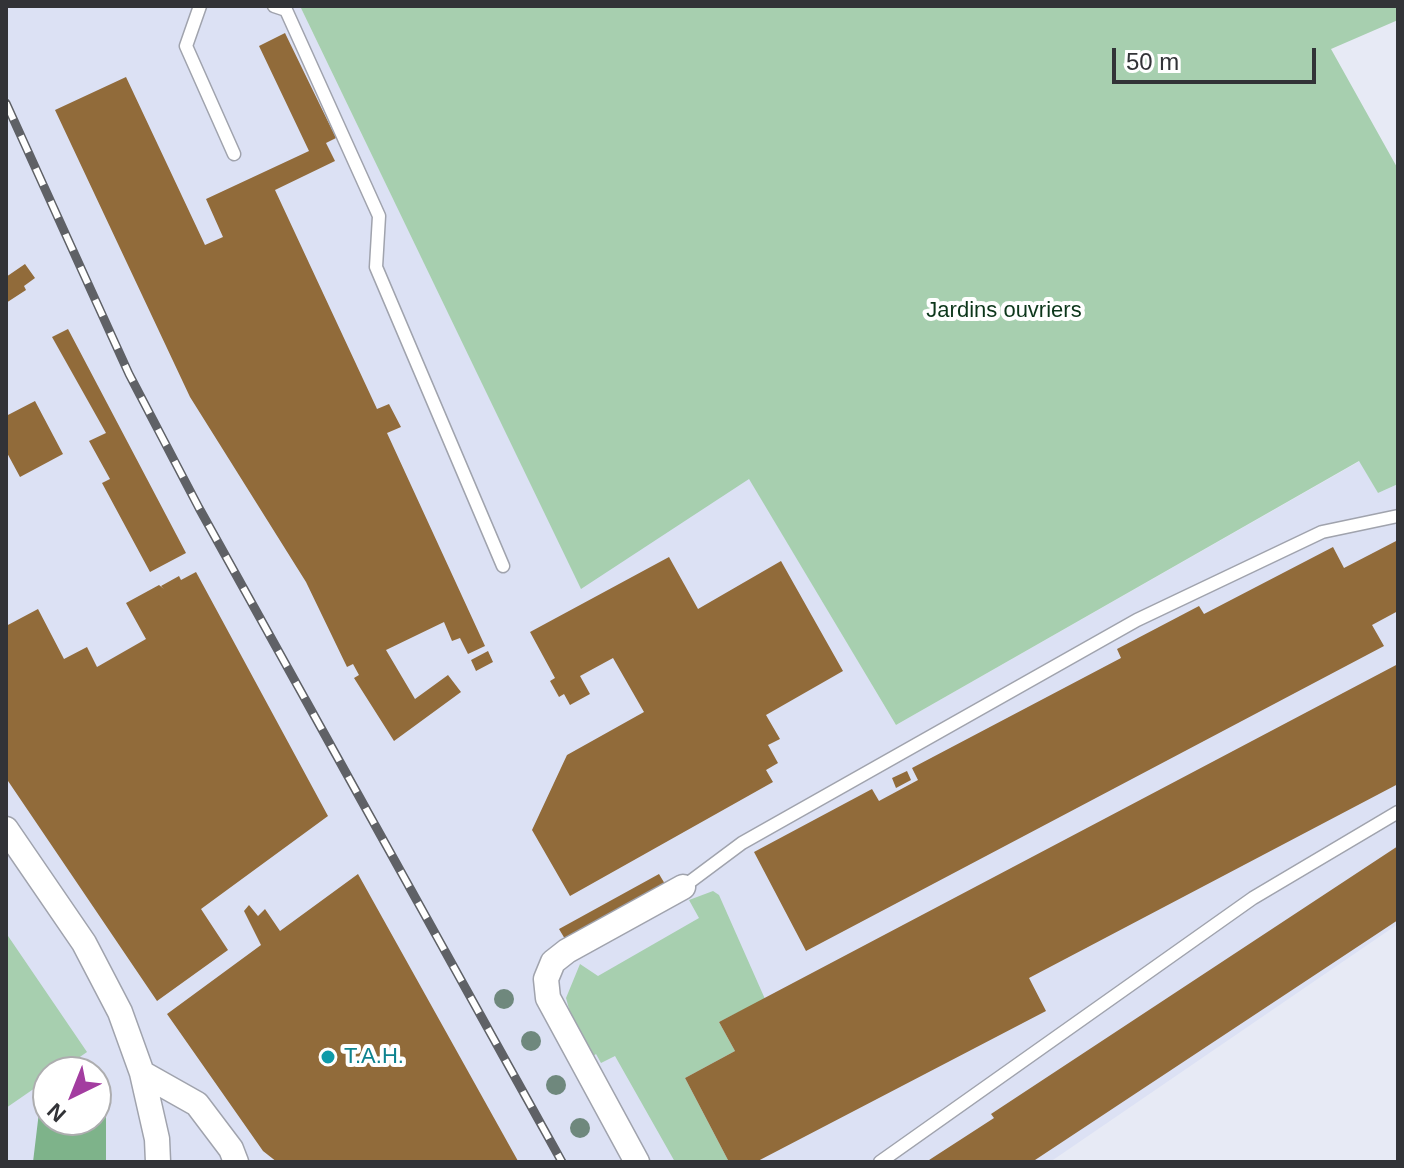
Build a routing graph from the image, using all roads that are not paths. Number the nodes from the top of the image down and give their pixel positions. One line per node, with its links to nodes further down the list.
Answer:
1 (200, 6): 3 (lane)
2 (274, 6): 5 (lane)
3 (234, 154)
4 (1398, 516): 8 (lane)
5 (503, 566)
6 (1398, 812): 13 (lane)
7 (6, 829): 9 (street)
8 (683, 887): 12 (street)
9 (142, 1073): 10 (street); 11 (street)
10 (158, 1162)
11 (236, 1162)
12 (637, 1162)
13 (880, 1162)

